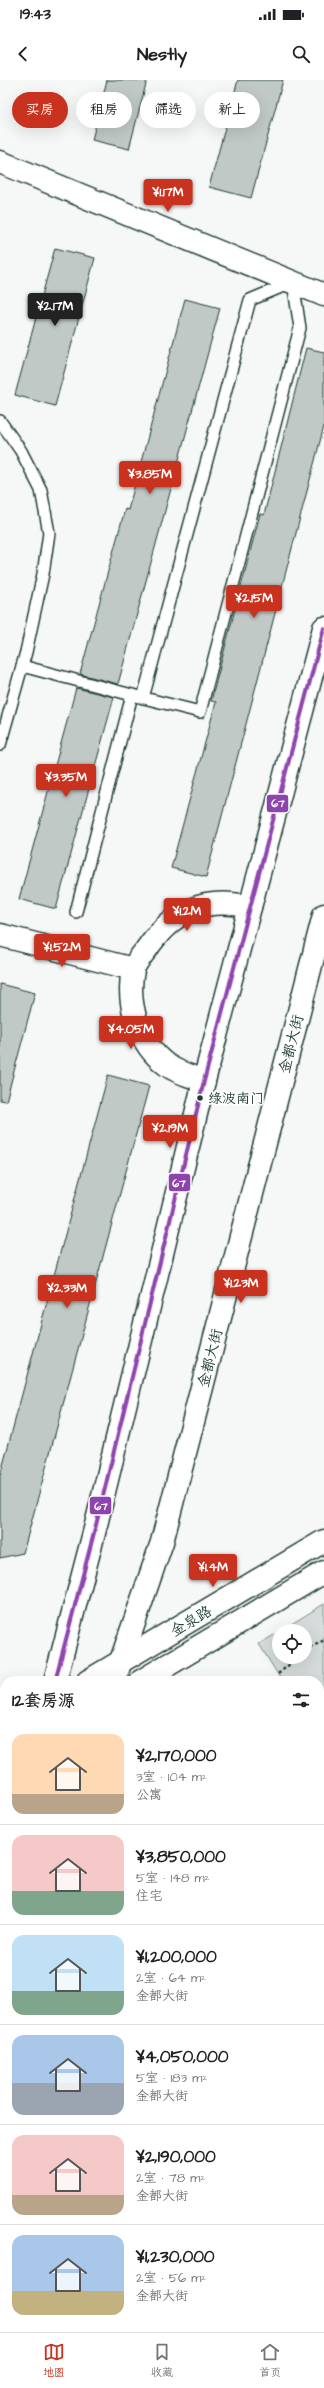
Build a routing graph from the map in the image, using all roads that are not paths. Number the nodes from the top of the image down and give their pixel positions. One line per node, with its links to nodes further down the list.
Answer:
1 (0, 162): 2 (main road)
2 (293, 282): 3 (main road); 7 (lane); 7 (lane)
3 (324, 295)
4 (0, 420): 6 (lane)
5 (324, 628): 9 (main road)
6 (22, 666): 7 (lane); 8 (lane)
7 (137, 696): 10 (lane)
8 (0, 745)
9 (250, 907): 13 (main road); 14 (main road)
10 (76, 912)
11 (324, 915): 17 (main road, 金都大街)
12 (0, 935): 13 (main road)
13 (133, 969): 14 (main road)
14 (204, 1081): 18 (main road)
15 (324, 1541): 17 (main road, 金泉路)
16 (324, 1572): 20 (main road, 金泉路)
17 (116, 1672): 19 (main road, 金泉路)
18 (56, 1676)
19 (104, 1676)
20 (149, 1676)

